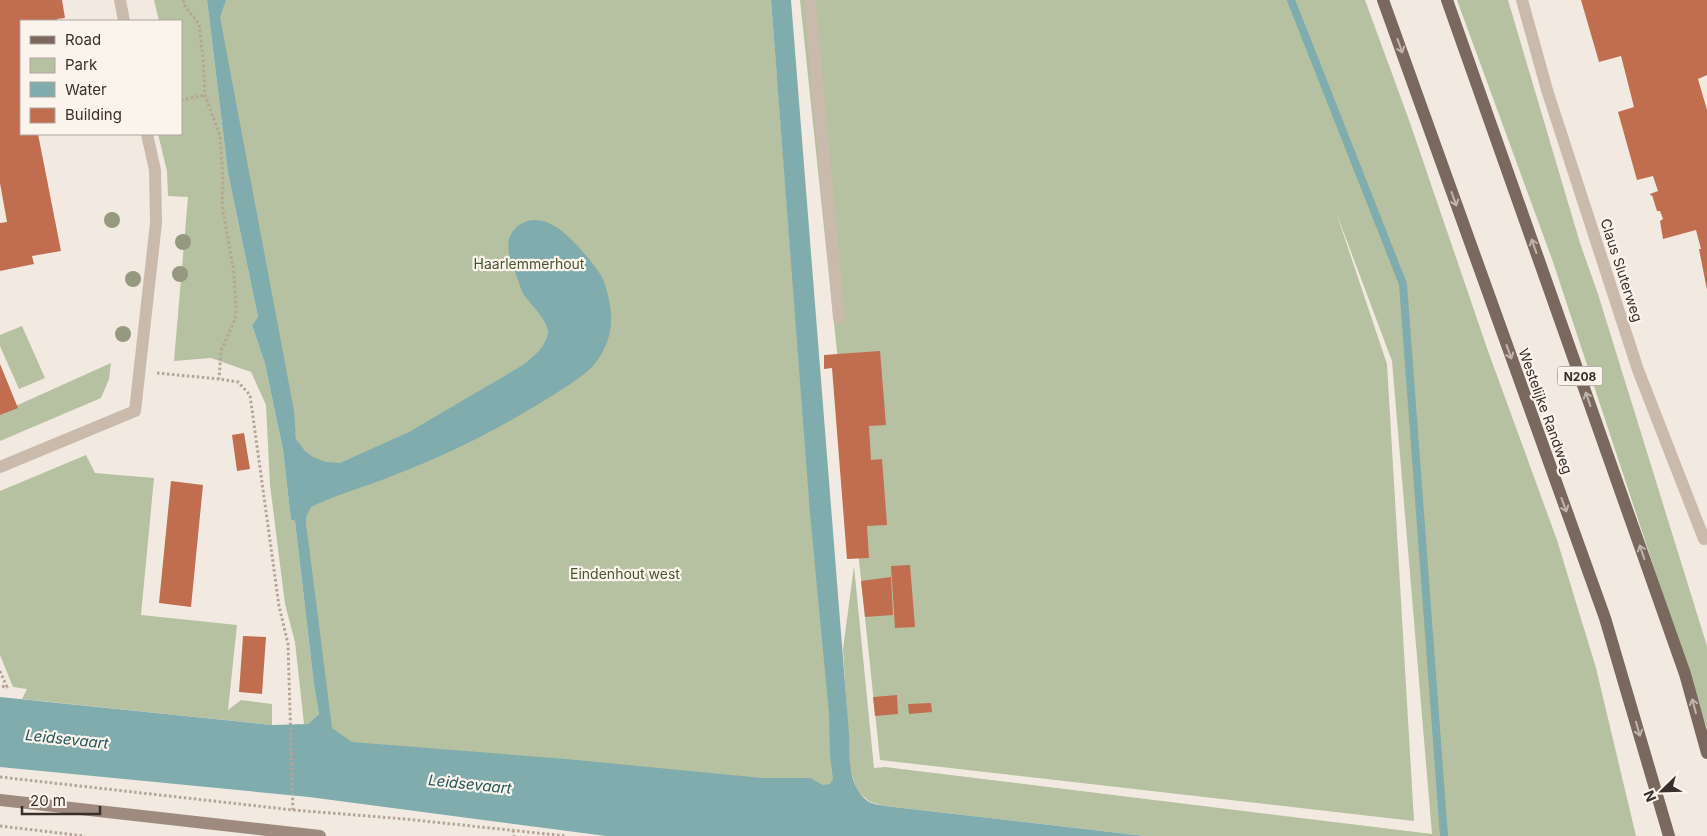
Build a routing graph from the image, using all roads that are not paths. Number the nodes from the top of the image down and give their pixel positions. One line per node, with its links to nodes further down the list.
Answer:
1 (120, 0): 6 (street)
2 (810, 0): 8 (street)
3 (1383, 0): 14 (main road, Westelijke Randweg, one-way to 14)
4 (1447, 0): 11 (main road, N208, one-way to 4)
5 (1522, 0): 10 (street, Claus Sluterweg)
6 (124, 20)
7 (147, 135): 9 (street)
8 (839, 318)
9 (0, 468)
10 (1706, 541)
11 (1707, 754)
12 (0, 800): 13 (main road)
13 (320, 836)
14 (1669, 836)

